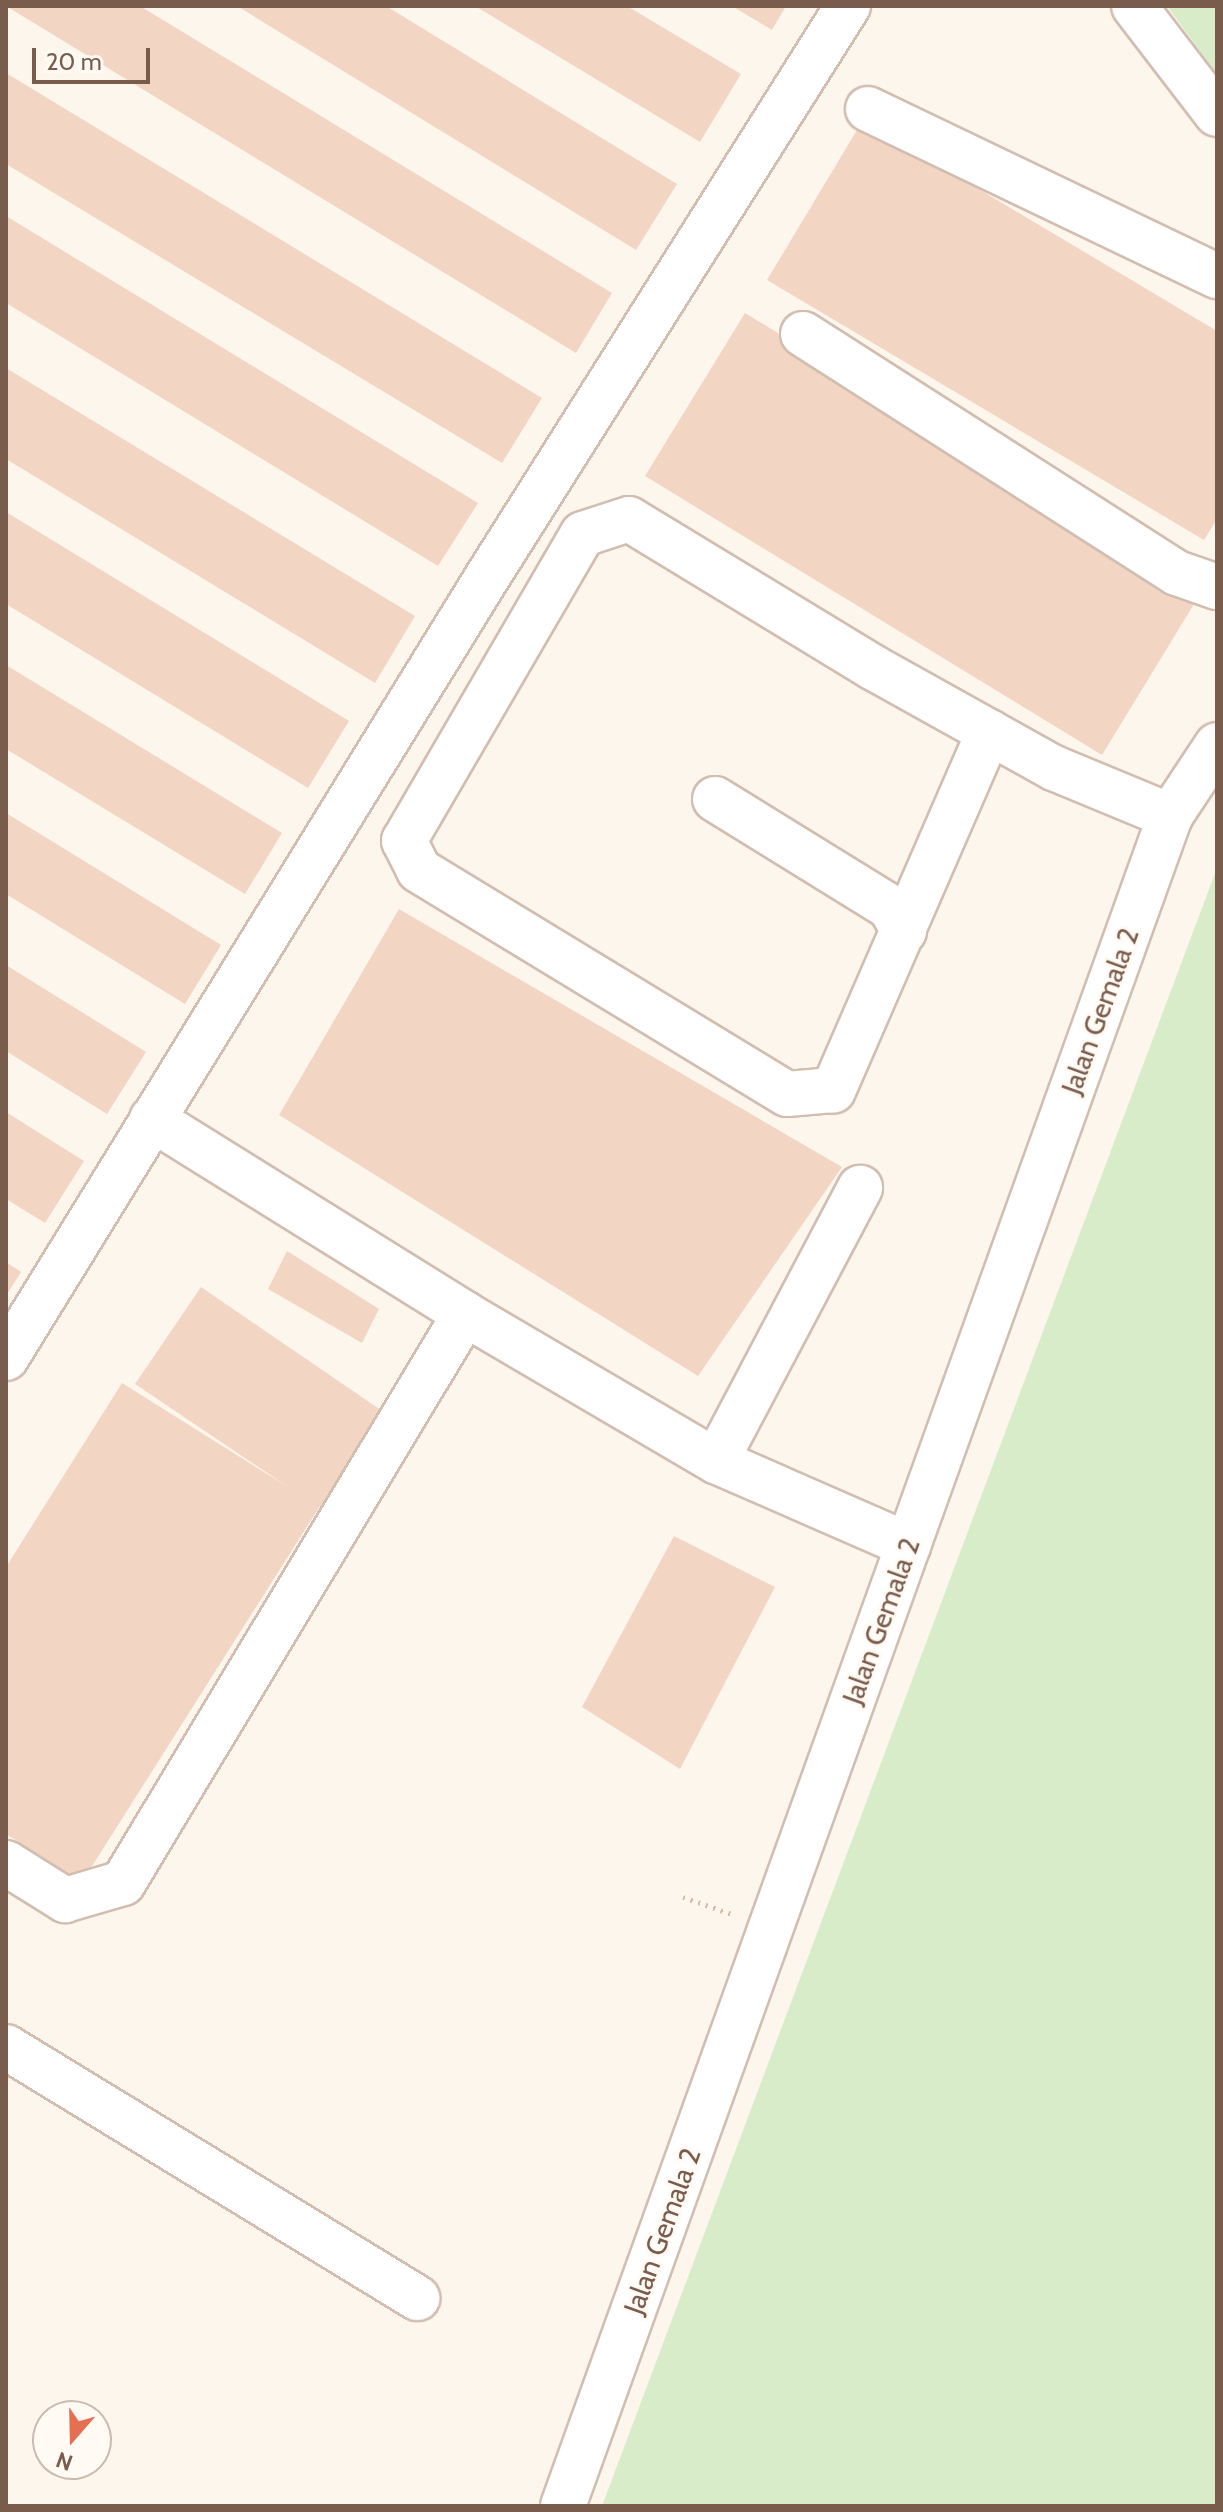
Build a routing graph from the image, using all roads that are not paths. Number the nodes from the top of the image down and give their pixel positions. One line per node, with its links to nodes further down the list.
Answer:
1 (848, 6): 13 (street)
2 (1134, 6): 4 (street)
3 (868, 109): 5 (street)
4 (1217, 114)
5 (1217, 276)
6 (803, 334): 7 (street)
7 (1217, 587)
8 (989, 732): 11 (street); 12 (street); 12 (street)
9 (1217, 745): 11 (street, Jalan Gemala 2)
10 (715, 799): 12 (street)
11 (1170, 816): 18 (street, Jalan Gemala 2)
12 (904, 931)
13 (152, 1119): 15 (street); 16 (street)
14 (860, 1188): 17 (street)
15 (465, 1314): 17 (street); 19 (street)
16 (6, 1358)
17 (716, 1461): 18 (street)
18 (908, 1545): 22 (street, Jalan Gemala 2)
19 (6, 1863)
20 (6, 2047): 21 (street)
21 (418, 2298)
22 (563, 2506)

